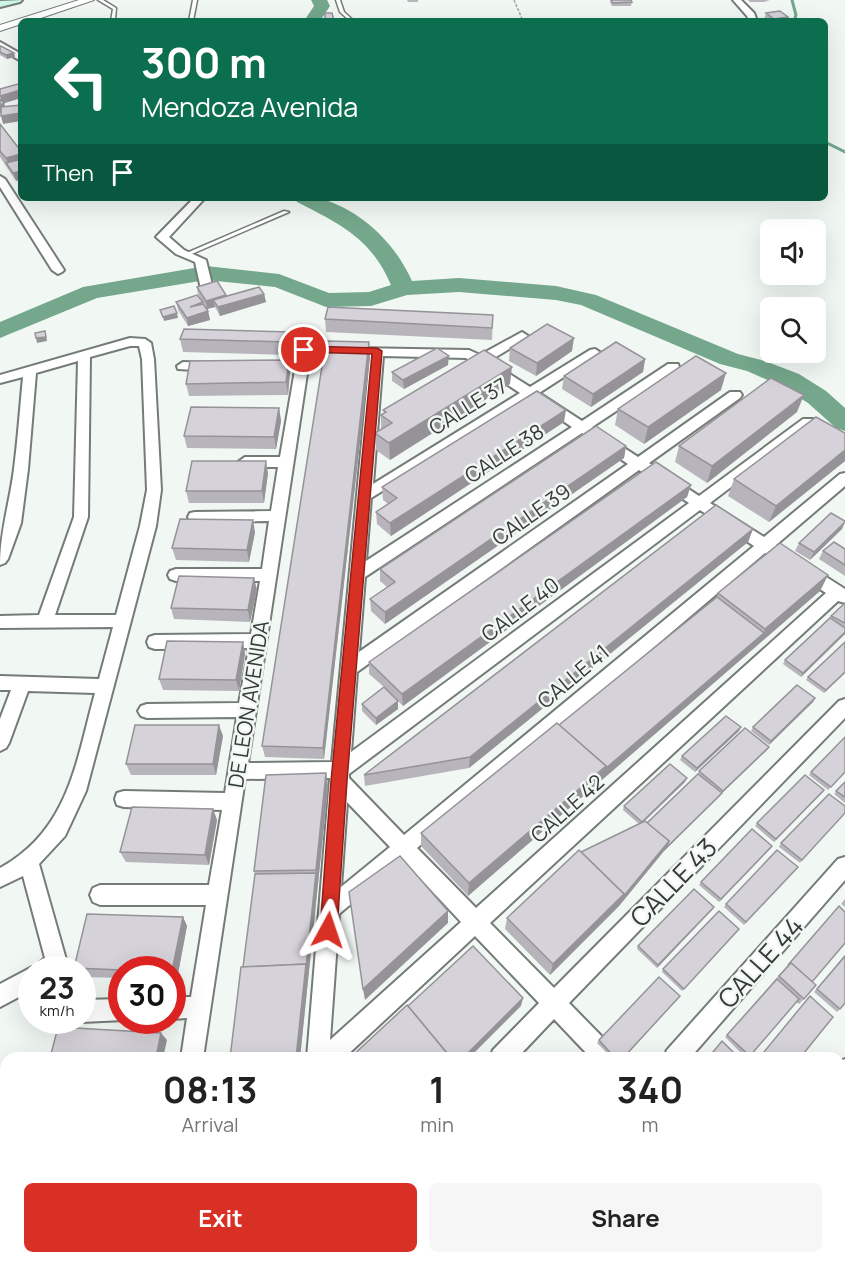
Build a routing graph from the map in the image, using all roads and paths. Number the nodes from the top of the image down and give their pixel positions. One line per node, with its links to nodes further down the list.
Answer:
1 (16, 0): 8 (main road)
2 (89, 0): 9 (street)
3 (100, 0): 10 (lane)
4 (195, 0): 11 (lane)
5 (338, 0): 12 (lane)
6 (514, 0): 13 (path)
7 (737, 0): 14 (street)
8 (0, 4)
9 (32, 18)
10 (114, 18)
11 (192, 18)
12 (349, 18)
13 (522, 18)
14 (752, 18)
15 (18, 22): 16 (street)
16 (0, 28)
17 (0, 45): 18 (street)
18 (18, 56)
19 (0, 179): 23 (street)
20 (197, 201): 22 (street)
21 (286, 212): 22 (lane)
22 (186, 255): 24 (street)
23 (58, 270)
24 (205, 280)
25 (522, 336): 29 (street)
26 (377, 351): 29 (street); 41 (street, DE LEON AVENIDA); 44 (street)
27 (594, 353): 36 (street, CALLE 37)
28 (84, 355): 33 (street); 55 (street); 56 (street)
29 (480, 360): 34 (street); 36 (street)
30 (183, 366): 31 (street)
31 (218, 367)
32 (673, 367): 39 (street, CALLE 38)
33 (30, 371): 35 (street); 49 (street)
34 (460, 372)
35 (0, 379)
36 (530, 393): 39 (street); 44 (street, CALLE 37)
37 (735, 395): 42 (street, CALLE 39)
38 (808, 422): 45 (street, CALLE 40)
39 (582, 427): 42 (street); 50 (street, CALLE 38)
40 (227, 462): 41 (street)
41 (286, 462): 46 (street, DE LEON AVENIDA)
42 (639, 464): 45 (street); 59 (street, CALLE 39)
43 (845, 478): 48 (street, CALLE 41)
44 (365, 495): 50 (street)
45 (700, 503): 48 (street); 68 (street, CALLE 40)
46 (277, 516): 47 (street); 52 (street, DE LEON AVENIDA)
47 (195, 517)
48 (765, 545): 53 (street); 71 (street, CALLE 41)
49 (0, 559)
50 (358, 574): 59 (street)
51 (176, 575): 52 (street)
52 (268, 575): 57 (street, DE LEON AVENIDA)
53 (841, 594): 78 (street, CALLE 42)
54 (0, 621): 56 (street)
55 (122, 621): 56 (street); 62 (street)
56 (45, 622)
57 (258, 640): 58 (street); 64 (street, DE LEON AVENIDA)
58 (155, 642)
59 (351, 667): 68 (street)
60 (0, 683): 61 (street)
61 (22, 684): 62 (street); 66 (street)
62 (105, 686): 72 (street)
63 (845, 706): 82 (street, CALLE 43)
64 (247, 710): 65 (street); 67 (street, DE LEON AVENIDA)
65 (147, 711)
66 (0, 743)
67 (237, 771): 68 (street); 70 (street, DE LEON AVENIDA)
68 (339, 775): 71 (street); 77 (street)
69 (124, 799): 70 (street)
70 (232, 801): 76 (street, DE LEON AVENIDA)
71 (404, 847): 77 (street, CALLE 41); 78 (street)
72 (28, 862): 74 (street); 79 (street)
73 (845, 866): 90 (street, CALLE 44)
74 (0, 878)
75 (100, 895): 76 (street)
76 (217, 895): 83 (street, DE LEON AVENIDA)
77 (330, 909): 86 (street)
78 (476, 922): 82 (street); 87 (street, CALLE 42)
79 (55, 956)
80 (18, 986): 81 (street)
81 (0, 996)
82 (555, 1003): 88 (street, CALLE 43); 89 (street)
83 (200, 1007): 84 (street); 85 (street, DE LEON AVENIDA)
84 (186, 1008)
85 (193, 1052)
86 (318, 1052)
87 (334, 1052)
88 (507, 1052)
89 (601, 1052)
90 (680, 1052)

